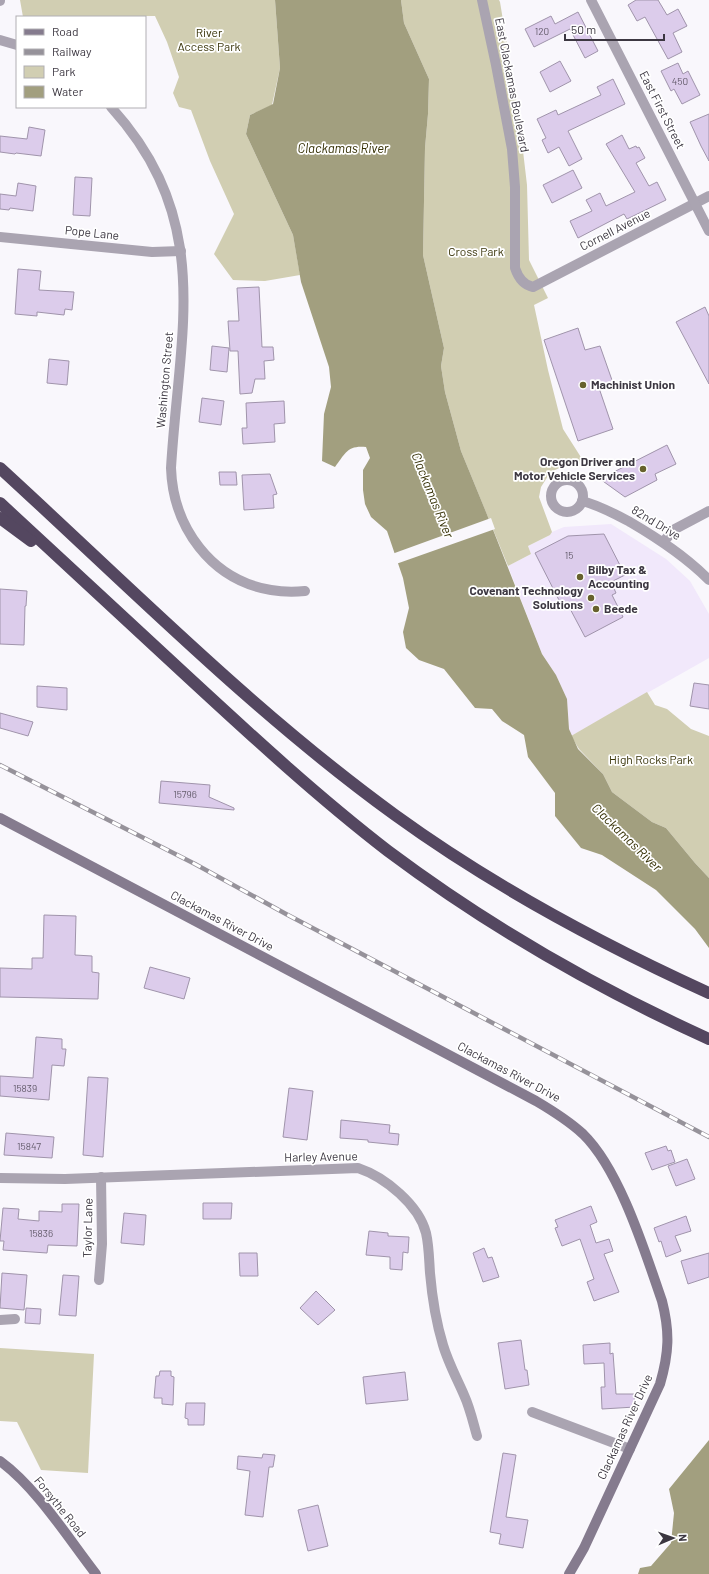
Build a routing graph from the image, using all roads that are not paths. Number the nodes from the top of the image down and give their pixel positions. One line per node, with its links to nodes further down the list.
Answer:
1 (482, 0): 11 (street, East Clackamas Boulevard)
2 (591, 0): 7 (street, East First Street)
3 (0, 40): 4 (street)
4 (16, 45)
5 (112, 108): 10 (street, Washington Street)
6 (709, 196): 7 (street, Cornell Avenue)
7 (695, 204): 8 (street, East First Street); 11 (street, Cornell Avenue)
8 (709, 231)
9 (0, 237): 10 (street, Pope Lane)
10 (181, 251): 20 (street, Washington Street)
11 (533, 287)
12 (0, 468): 22 (highway)
13 (582, 501): 17 (street, 82nd Drive)
14 (0, 503): 18 (highway)
15 (709, 511): 17 (street)
16 (0, 518): 18 (highway)
17 (663, 542): 19 (street, 82nd Drive)
18 (77, 575): 23 (highway)
19 (709, 580)
20 (305, 591)
21 (0, 818): 31 (main road, Clackamas River Drive)
22 (709, 993)
23 (709, 1039)
24 (101, 1177): 25 (street, Harley Avenue); 26 (street, Taylor Lane); 30 (street, Harley Avenue)
25 (0, 1178)
26 (99, 1280)
27 (14, 1319): 28 (street)
28 (0, 1320)
29 (532, 1412): 31 (street)
30 (477, 1436)
31 (630, 1449): 33 (main road, Clackamas River Drive)
32 (0, 1461): 34 (main road, Forsythe Road)
33 (572, 1571)
34 (96, 1574)

